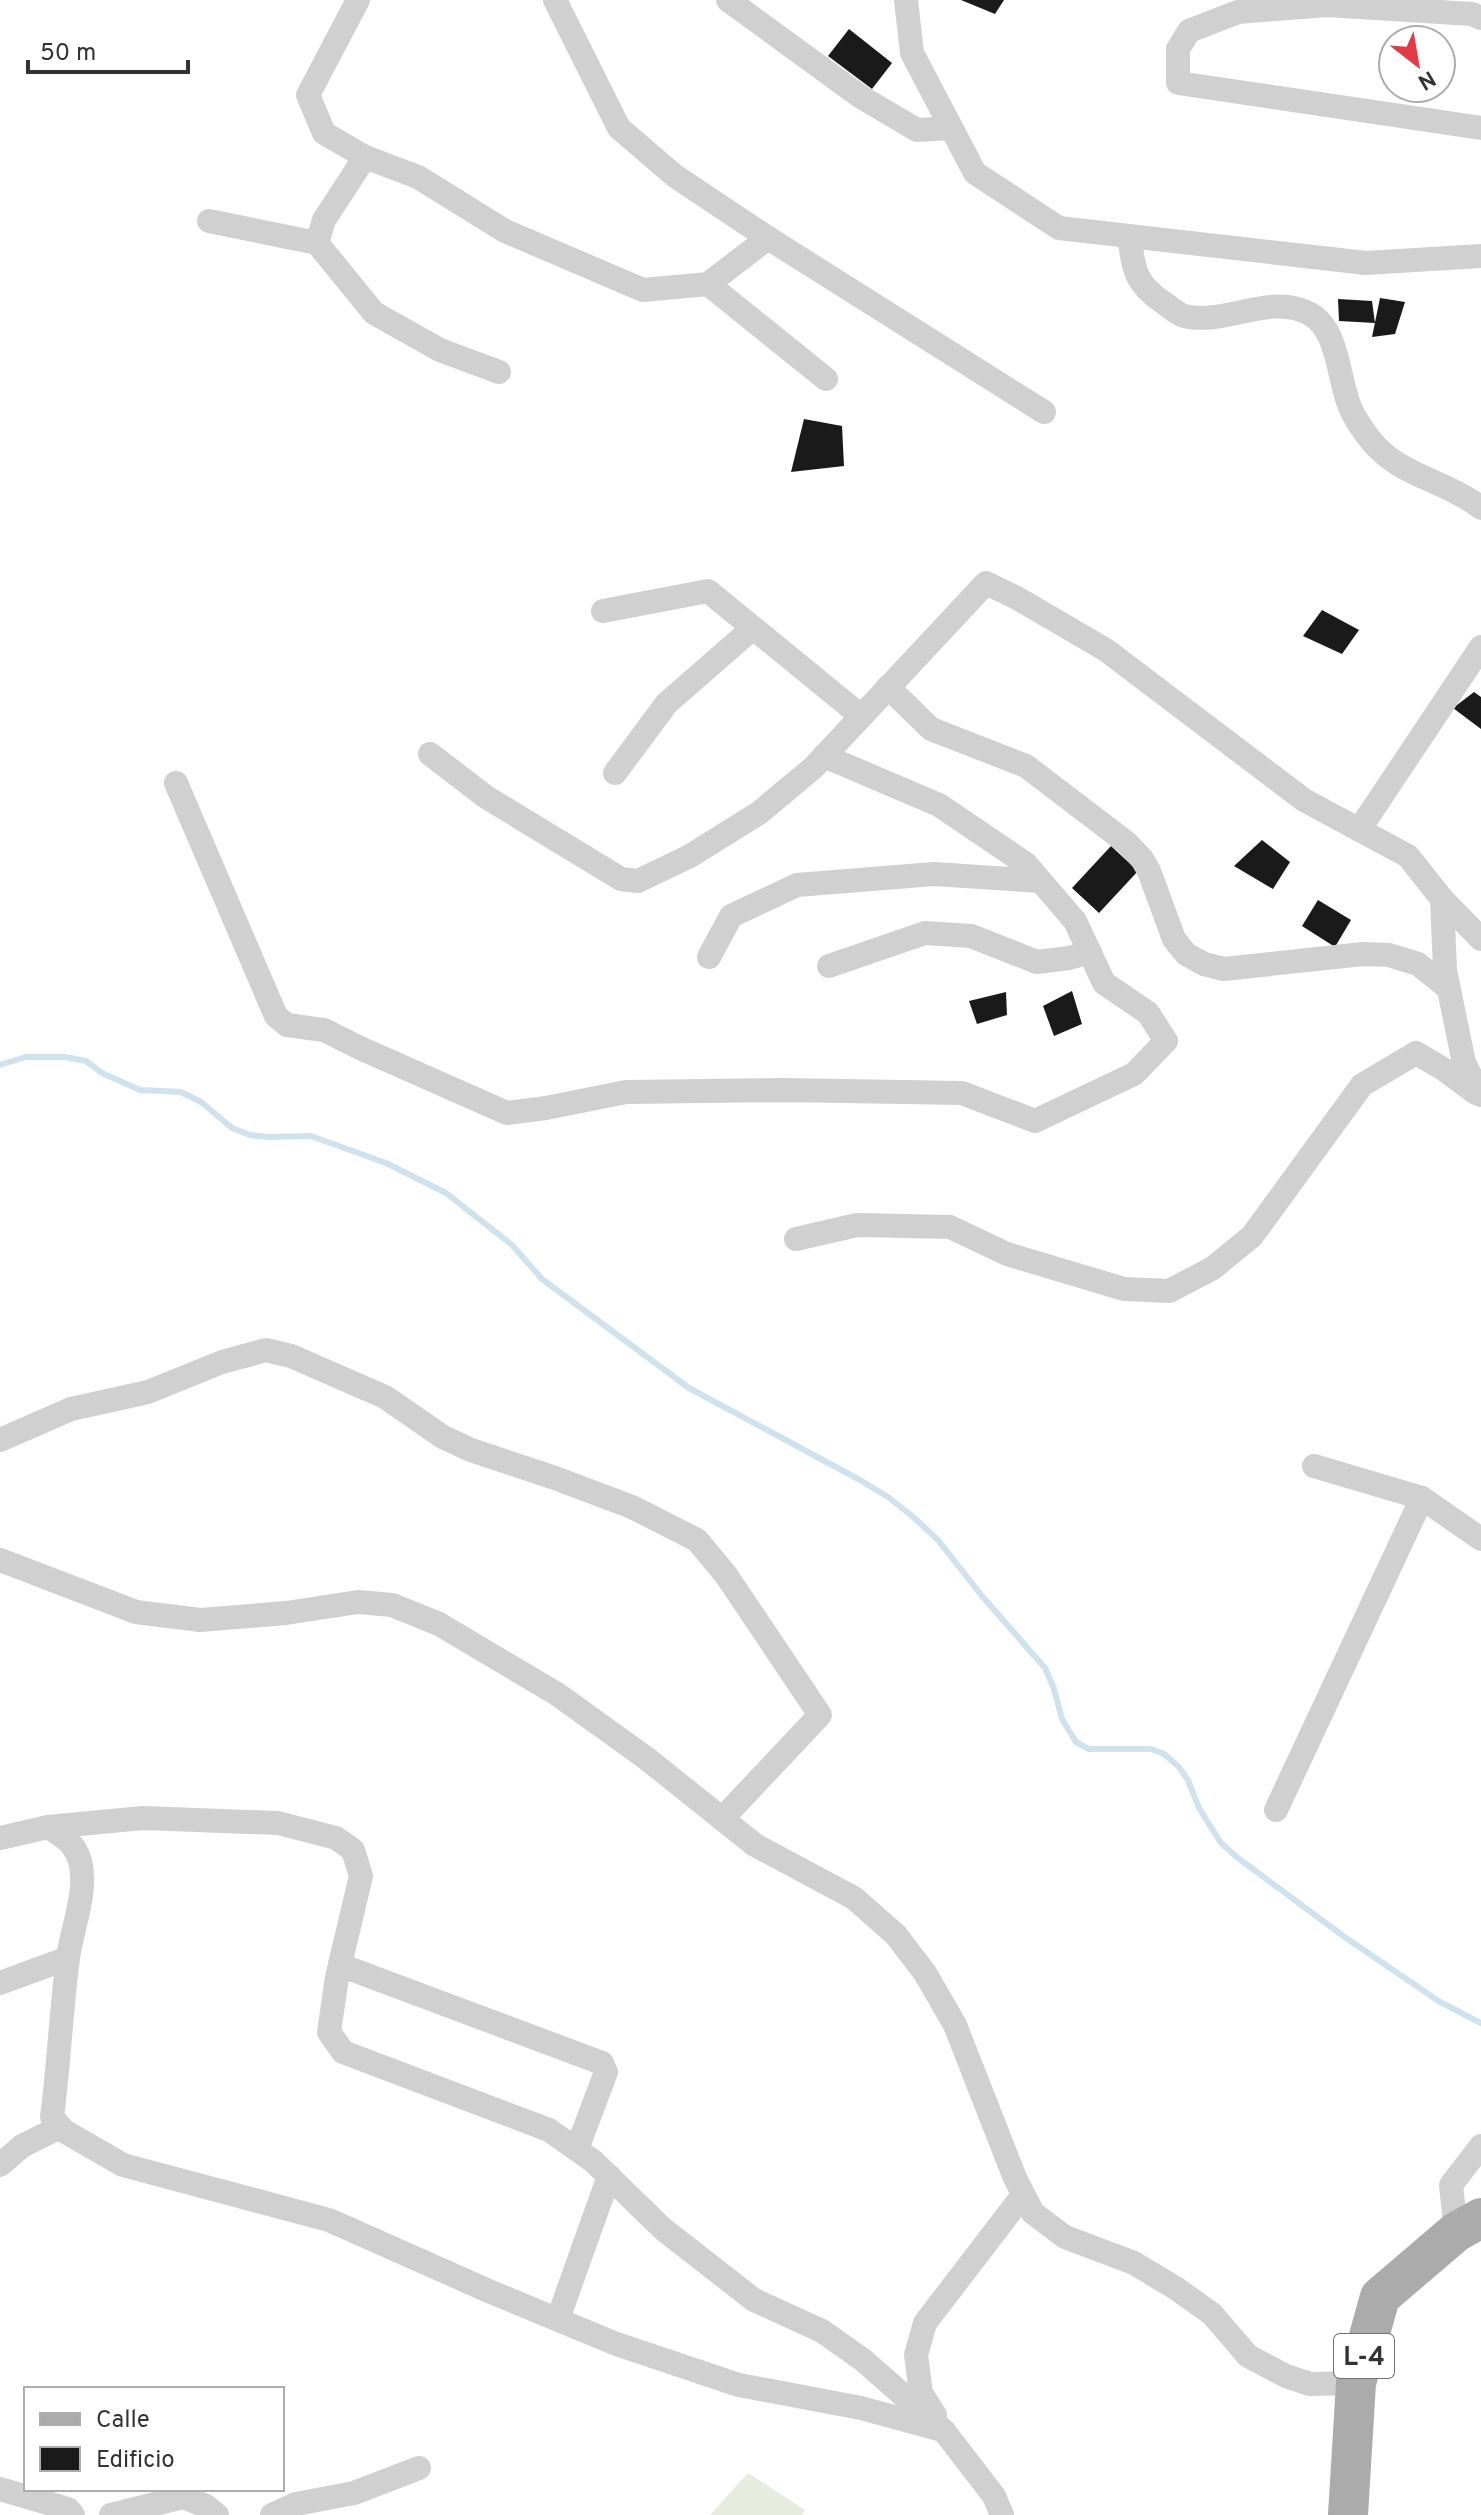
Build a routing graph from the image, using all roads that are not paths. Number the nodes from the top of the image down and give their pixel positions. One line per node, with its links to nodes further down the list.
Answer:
1 (358, 0): 8 (street)
2 (555, 0): 11 (street)
3 (728, 0): 6 (street)
4 (906, 0): 6 (street)
5 (1481, 18): 7 (street)
6 (951, 128): 10 (street)
7 (1481, 128)
8 (365, 157): 12 (street); 14 (street)
9 (209, 221): 12 (street)
10 (1129, 236): 13 (street); 18 (street)
11 (768, 238): 14 (street); 17 (street)
12 (317, 243): 15 (street)
13 (1481, 256)
14 (708, 284): 16 (street)
15 (499, 372)
16 (826, 379)
17 (1044, 412)
18 (1481, 508)
19 (603, 611): 20 (street)
20 (753, 628): 23 (street); 26 (street)
21 (1481, 647): 28 (street)
22 (888, 687): 23 (street); 28 (street); 35 (street)
23 (861, 716): 25 (street)
24 (430, 754): 25 (street)
25 (824, 756): 29 (street)
26 (615, 773)
27 (176, 783): 32 (street)
28 (1359, 830): 30 (street)
29 (1040, 881): 32 (street); 33 (street)
30 (1442, 899): 31 (street); 35 (street)
31 (1481, 939)
32 (1090, 952): 34 (street)
33 (709, 957)
34 (829, 966)
35 (1448, 988): 36 (street)
36 (1481, 1096): 37 (street)
37 (796, 1239)
38 (0, 1440): 44 (street)
39 (1314, 1466): 40 (street)
40 (1422, 1498): 41 (street); 43 (street)
41 (1481, 1539)
42 (0, 1560): 44 (street)
43 (1276, 1810)
44 (722, 1819): 55 (street)
45 (48, 1827): 46 (street); 47 (street); 48 (street)
46 (0, 1838)
47 (68, 1958): 49 (street); 50 (street)
48 (340, 1965): 52 (street); 52 (street)
49 (0, 1983)
50 (60, 2127): 53 (street); 57 (street)
51 (1481, 2146): 56 (street)
52 (577, 2149): 54 (street)
53 (0, 2165)
54 (609, 2176): 57 (street); 59 (street)
55 (1023, 2195): 58 (street); 59 (street)
56 (1468, 2225): 58 (main road, L-4)
57 (558, 2319): 59 (street)
58 (1356, 2383): 67 (main road, L-4)
59 (944, 2431): 66 (street)
60 (419, 2468): 65 (street)
61 (0, 2489): 62 (street)
62 (73, 2515)
63 (111, 2515): 64 (street)
64 (217, 2515)
65 (272, 2515)
66 (1002, 2515)
67 (1348, 2515)

